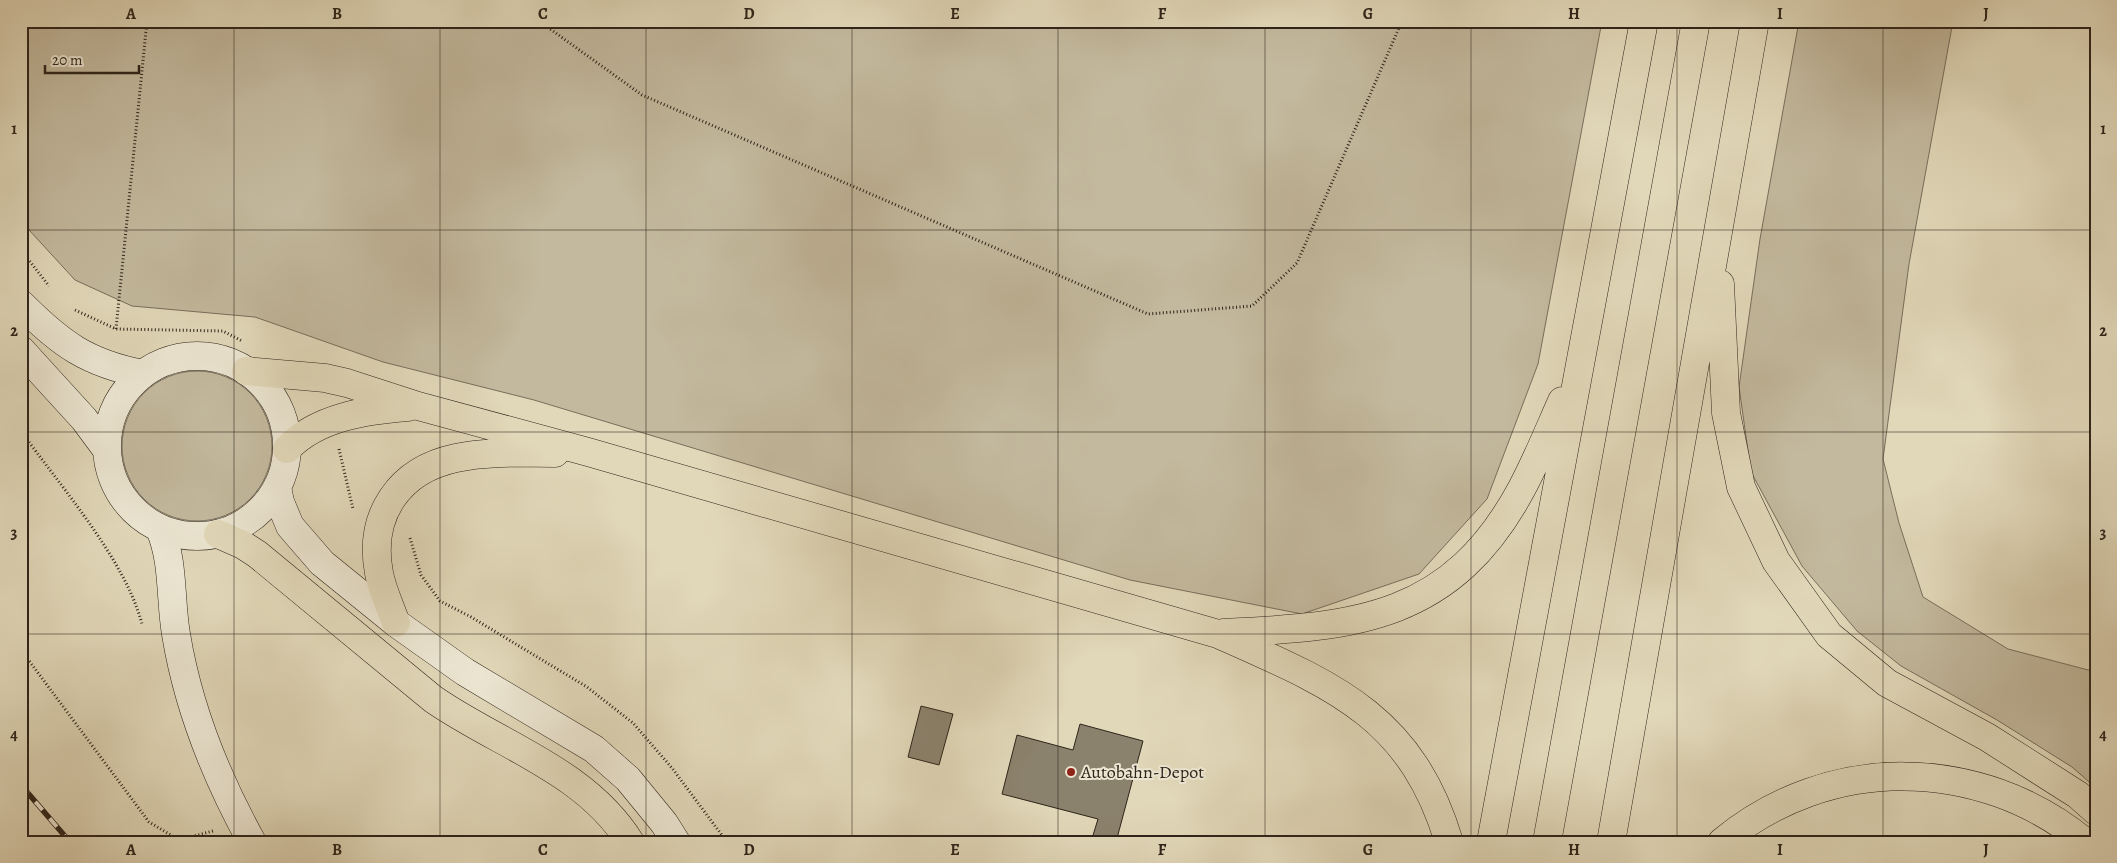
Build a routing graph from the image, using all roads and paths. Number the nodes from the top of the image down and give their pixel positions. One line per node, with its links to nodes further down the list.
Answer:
1 (147, 21): 9 (path)
2 (539, 21): 3 (path)
3 (1402, 21)
4 (1644, 21): 11 (highway)
5 (1696, 21): 35 (highway)
6 (1755, 21): 7 (highway)
7 (1719, 220): 26 (highway); 36 (highway)
8 (21, 304): 13 (main road)
9 (116, 329)
10 (21, 350): 17 (main road)
11 (1580, 361): 24 (highway); 34 (highway)
12 (246, 371): 13 (main road); 14 (highway); 16 (main road)
13 (143, 374): 17 (main road)
14 (418, 406): 16 (highway); 18 (highway)
15 (21, 431): 23 (path)
16 (287, 449): 19 (main road)
17 (107, 450): 20 (main road)
18 (588, 452): 22 (highway); 24 (highway)
19 (277, 487): 21 (main road); 22 (main road)
20 (160, 528): 21 (main road); 30 (main road)
21 (218, 534): 31 (highway)
22 (396, 623): 32 (main road)
23 (143, 626)
24 (1218, 634): 33 (highway)
25 (21, 650): 28 (path)
26 (2096, 811)
27 (211, 822): 28 (path)
28 (215, 831): 29 (path)
29 (218, 836)
30 (252, 842)
31 (630, 842)
32 (676, 842)
33 (1450, 842)
34 (1491, 842)
35 (1547, 842)
36 (1611, 842)
37 (1722, 842): 38 (highway)
38 (2085, 842)

